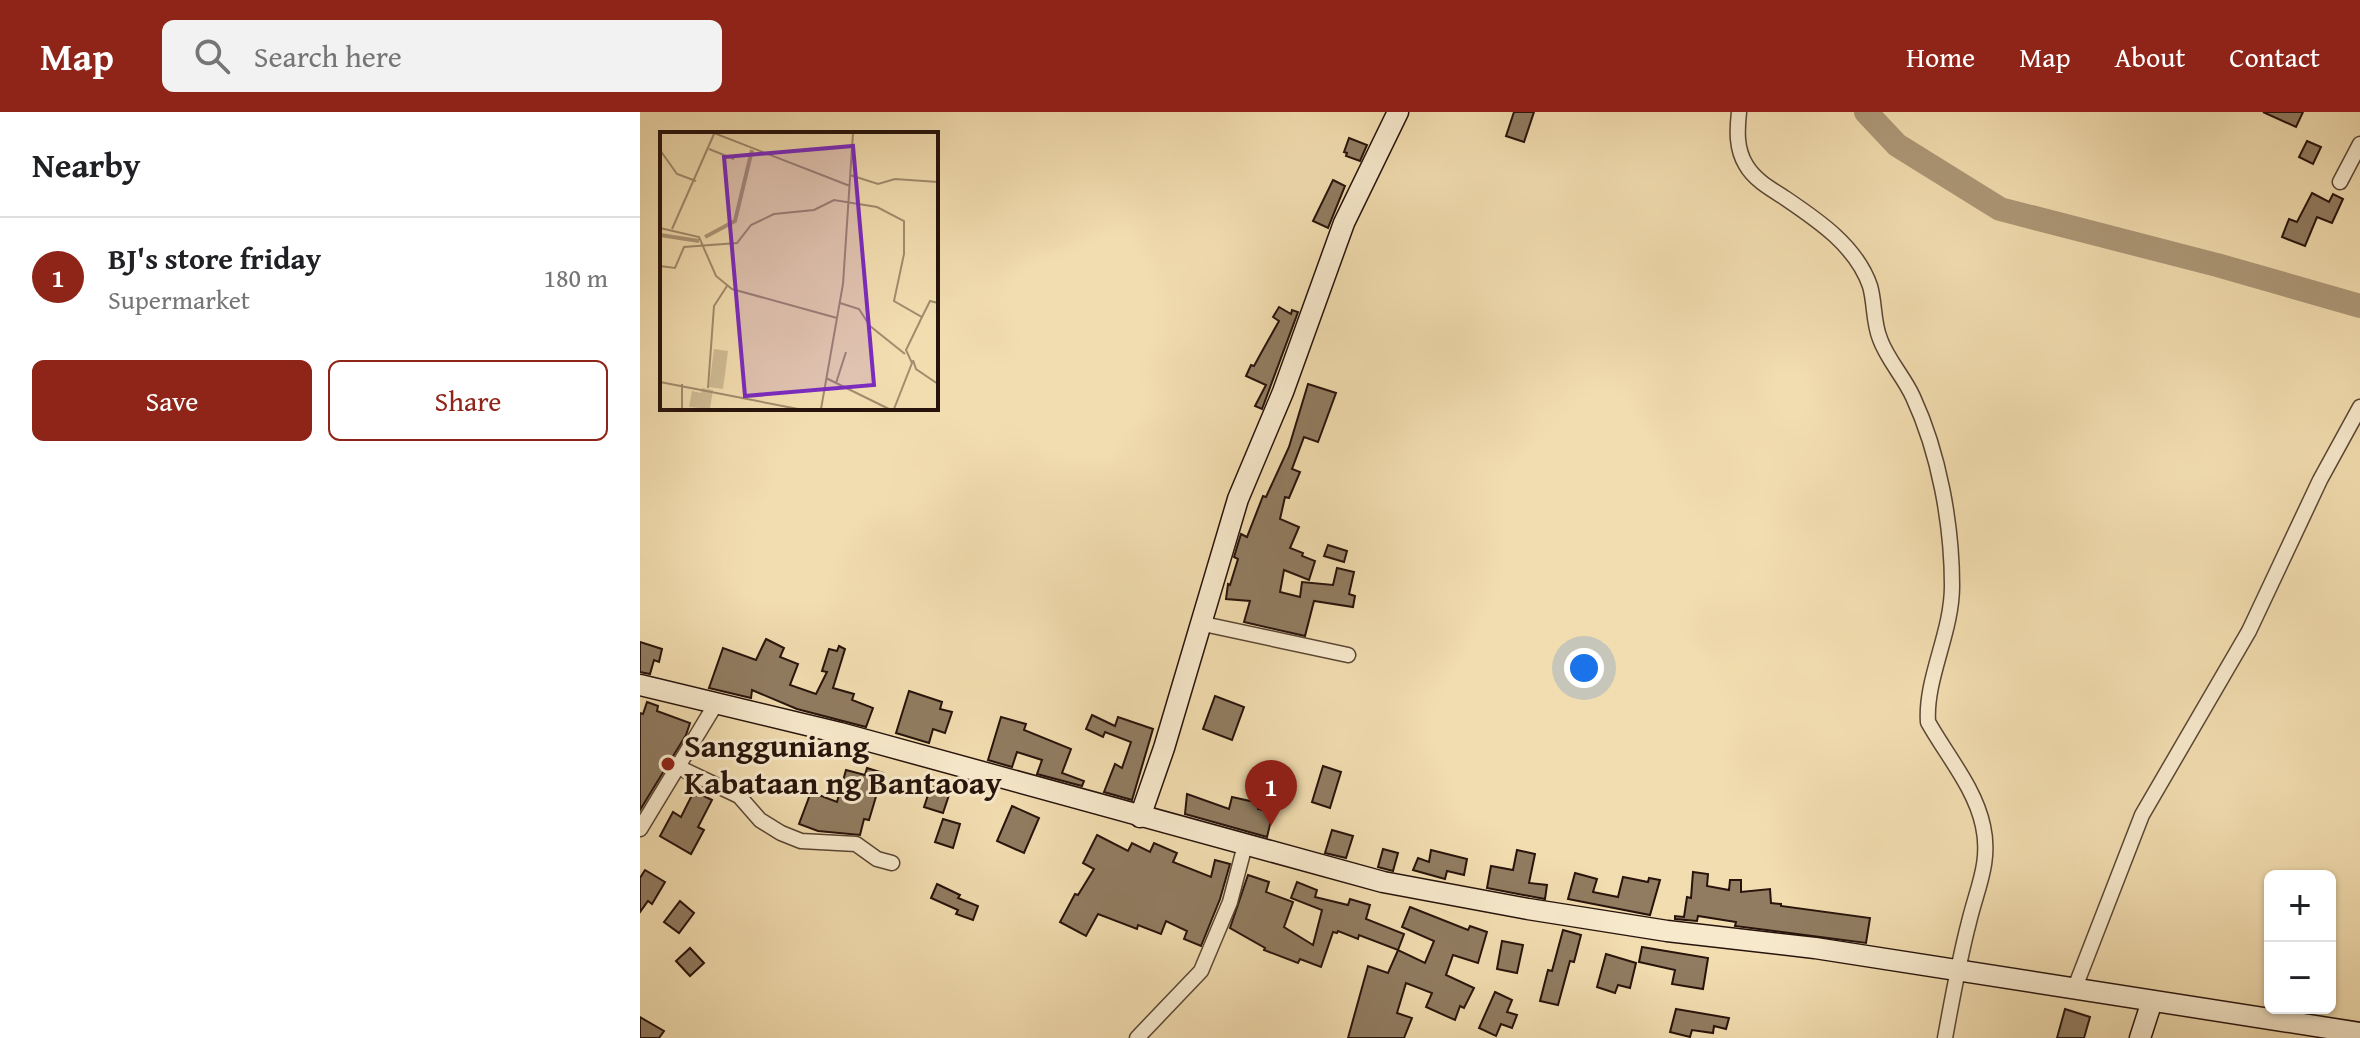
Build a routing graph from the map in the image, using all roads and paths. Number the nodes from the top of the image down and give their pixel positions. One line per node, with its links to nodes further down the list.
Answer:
1 (1398, 112): 6 (main road)
2 (1739, 112): 15 (street)
3 (2360, 144): 4 (street)
4 (2340, 182)
5 (2360, 407): 16 (street)
6 (1199, 623): 7 (street); 11 (main road)
7 (1348, 655)
8 (640, 685): 9 (main road)
9 (717, 702): 10 (street); 11 (main road)
10 (678, 767): 12 (street); 14 (street)
11 (1140, 817): 13 (main road)
12 (640, 829)
13 (1245, 845): 15 (main road); 19 (street)
14 (892, 863)
15 (1958, 971): 16 (main road); 20 (street)
16 (2074, 990): 17 (main road)
17 (2152, 1001): 18 (main road); 21 (main road)
18 (2360, 1033)
19 (1137, 1038)
20 (1945, 1038)
21 (2140, 1038)

